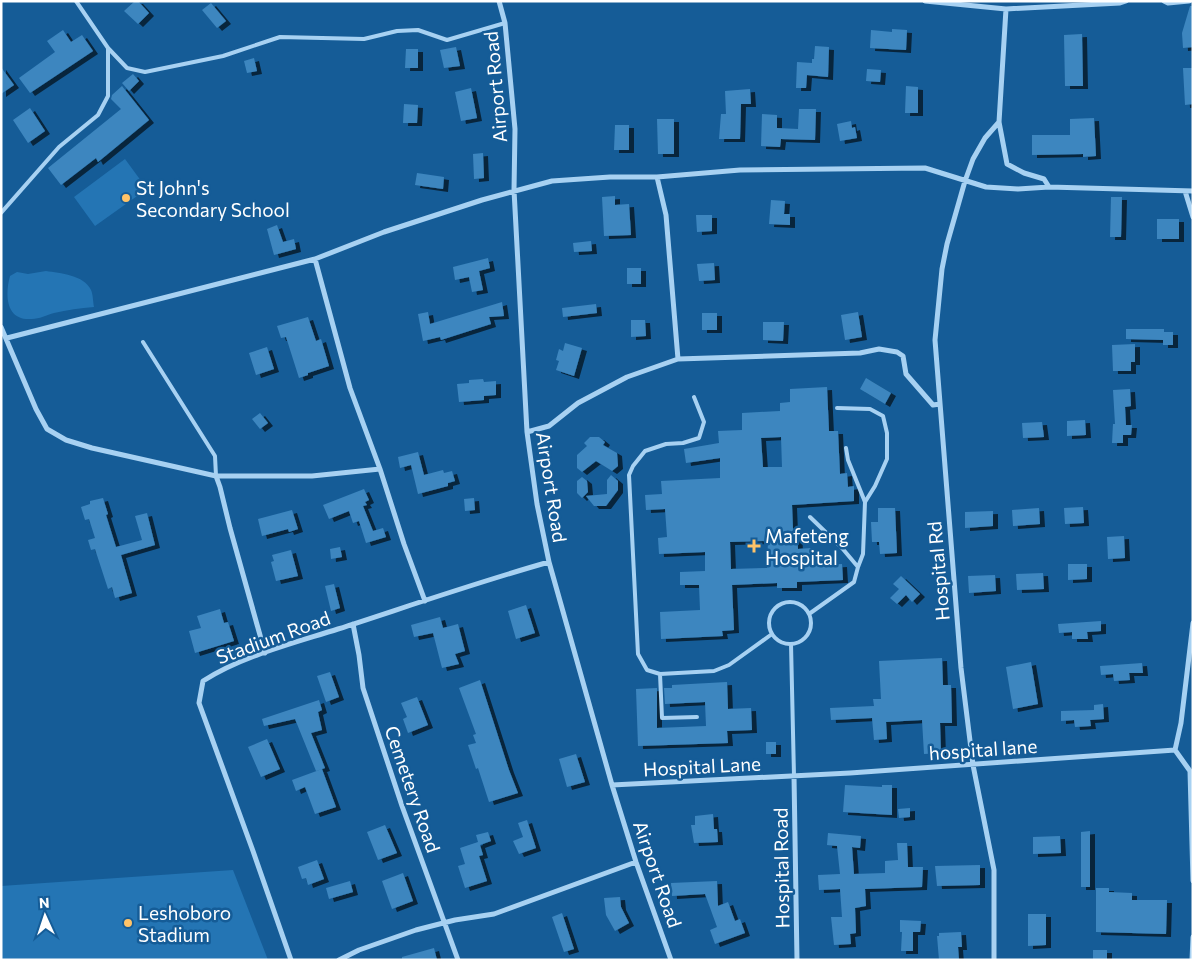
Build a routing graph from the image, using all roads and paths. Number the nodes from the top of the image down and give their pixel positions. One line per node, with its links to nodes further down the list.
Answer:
1 (76, 1): 9 (lane)
2 (499, 1): 8 (street, Airport Road)
3 (925, 1): 7 (street)
4 (1126, 1): 7 (street)
5 (1164, 1): 6 (street)
6 (1189, 1)
7 (1006, 9): 10 (street)
8 (505, 23): 9 (lane); 14 (street, Airport Road)
9 (108, 48): 17 (lane)
10 (999, 122): 12 (street, Hospital Rd); 13 (street)
11 (656, 176): 12 (street); 14 (street); 23 (street)
12 (965, 181): 13 (street); 25 (street, Hospital Rd)
13 (1049, 187): 15 (street)
14 (514, 190): 19 (street); 27 (street, Airport Road)
15 (1185, 191): 16 (street); 18 (street)
16 (1193, 191)
17 (1, 213)
18 (1193, 216)
19 (315, 259): 21 (street); 29 (street)
20 (1, 327): 21 (street)
21 (4, 339): 30 (street)
22 (143, 342): 30 (lane)
23 (678, 359): 25 (street); 27 (street)
24 (694, 397): 42 (lane)
25 (940, 404): 45 (street, Hospital Rd)
26 (837, 408): 31 (lane)
27 (527, 432): 33 (street, Airport Road)
28 (846, 448): 31 (lane)
29 (380, 469): 30 (street); 35 (street)
30 (216, 476): 41 (street)
31 (865, 502): 34 (lane)
32 (810, 517): 34 (lane)
33 (550, 562): 35 (street, Stadium Road); 48 (street, Airport Road)
34 (858, 567): 36 (lane)
35 (425, 600): 38 (street, Stadium Road)
36 (809, 614): 39 (lane); 40 (lane)
37 (1193, 623): 44 (street)
38 (353, 624): 41 (street, Stadium Road); 51 (street, Cemetery Road)
39 (772, 634): 40 (lane); 42 (lane)
40 (791, 644): 47 (lane)
41 (266, 653): 53 (street, Stadium Road)
42 (660, 674): 43 (lane)
43 (698, 717)
44 (1175, 750): 45 (street, hospital lane); 46 (street)
45 (973, 765): 47 (street, hospital lane); 58 (street, Hospital Rd)
46 (1191, 771): 50 (street)
47 (794, 776): 48 (street, Hospital Lane); 57 (street, Hospital Road)
48 (612, 785): 49 (street, Airport Road)
49 (636, 862): 51 (street); 56 (street, Airport Road)
50 (1193, 881)
51 (444, 922): 54 (street); 55 (street, Cemetery Road)
52 (1193, 938): 59 (street)
53 (290, 960)
54 (339, 960)
55 (458, 960)
56 (671, 960)
57 (797, 960)
58 (994, 960)
59 (1192, 960)

